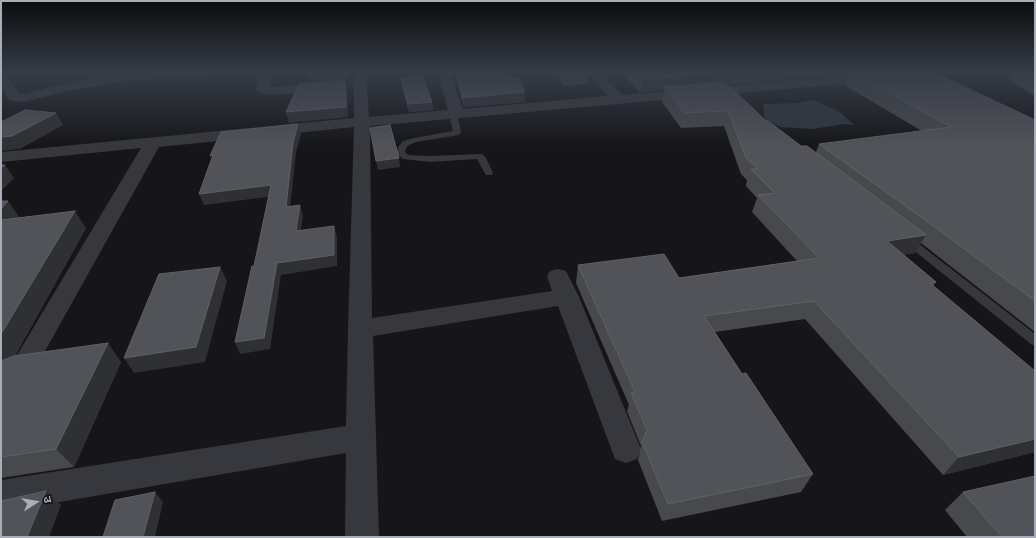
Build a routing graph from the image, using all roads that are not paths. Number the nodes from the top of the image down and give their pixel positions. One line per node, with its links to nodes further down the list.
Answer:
1 (355, 98): 8 (street)
2 (451, 98): 7 (street)
3 (629, 98): 5 (street)
4 (729, 98): 6 (lane)
5 (618, 99): 7 (street)
6 (732, 100)
7 (455, 114): 8 (street); 11 (lane)
8 (362, 122): 9 (street); 13 (street)
9 (152, 144): 10 (street); 15 (street)
10 (1, 157)
11 (488, 173)
12 (899, 233): 14 (lane)
13 (360, 329): 16 (street); 17 (street)
14 (1035, 341)
15 (1, 375)
16 (361, 437): 18 (street); 19 (street)
17 (626, 449)
18 (1, 496)
19 (362, 537)

